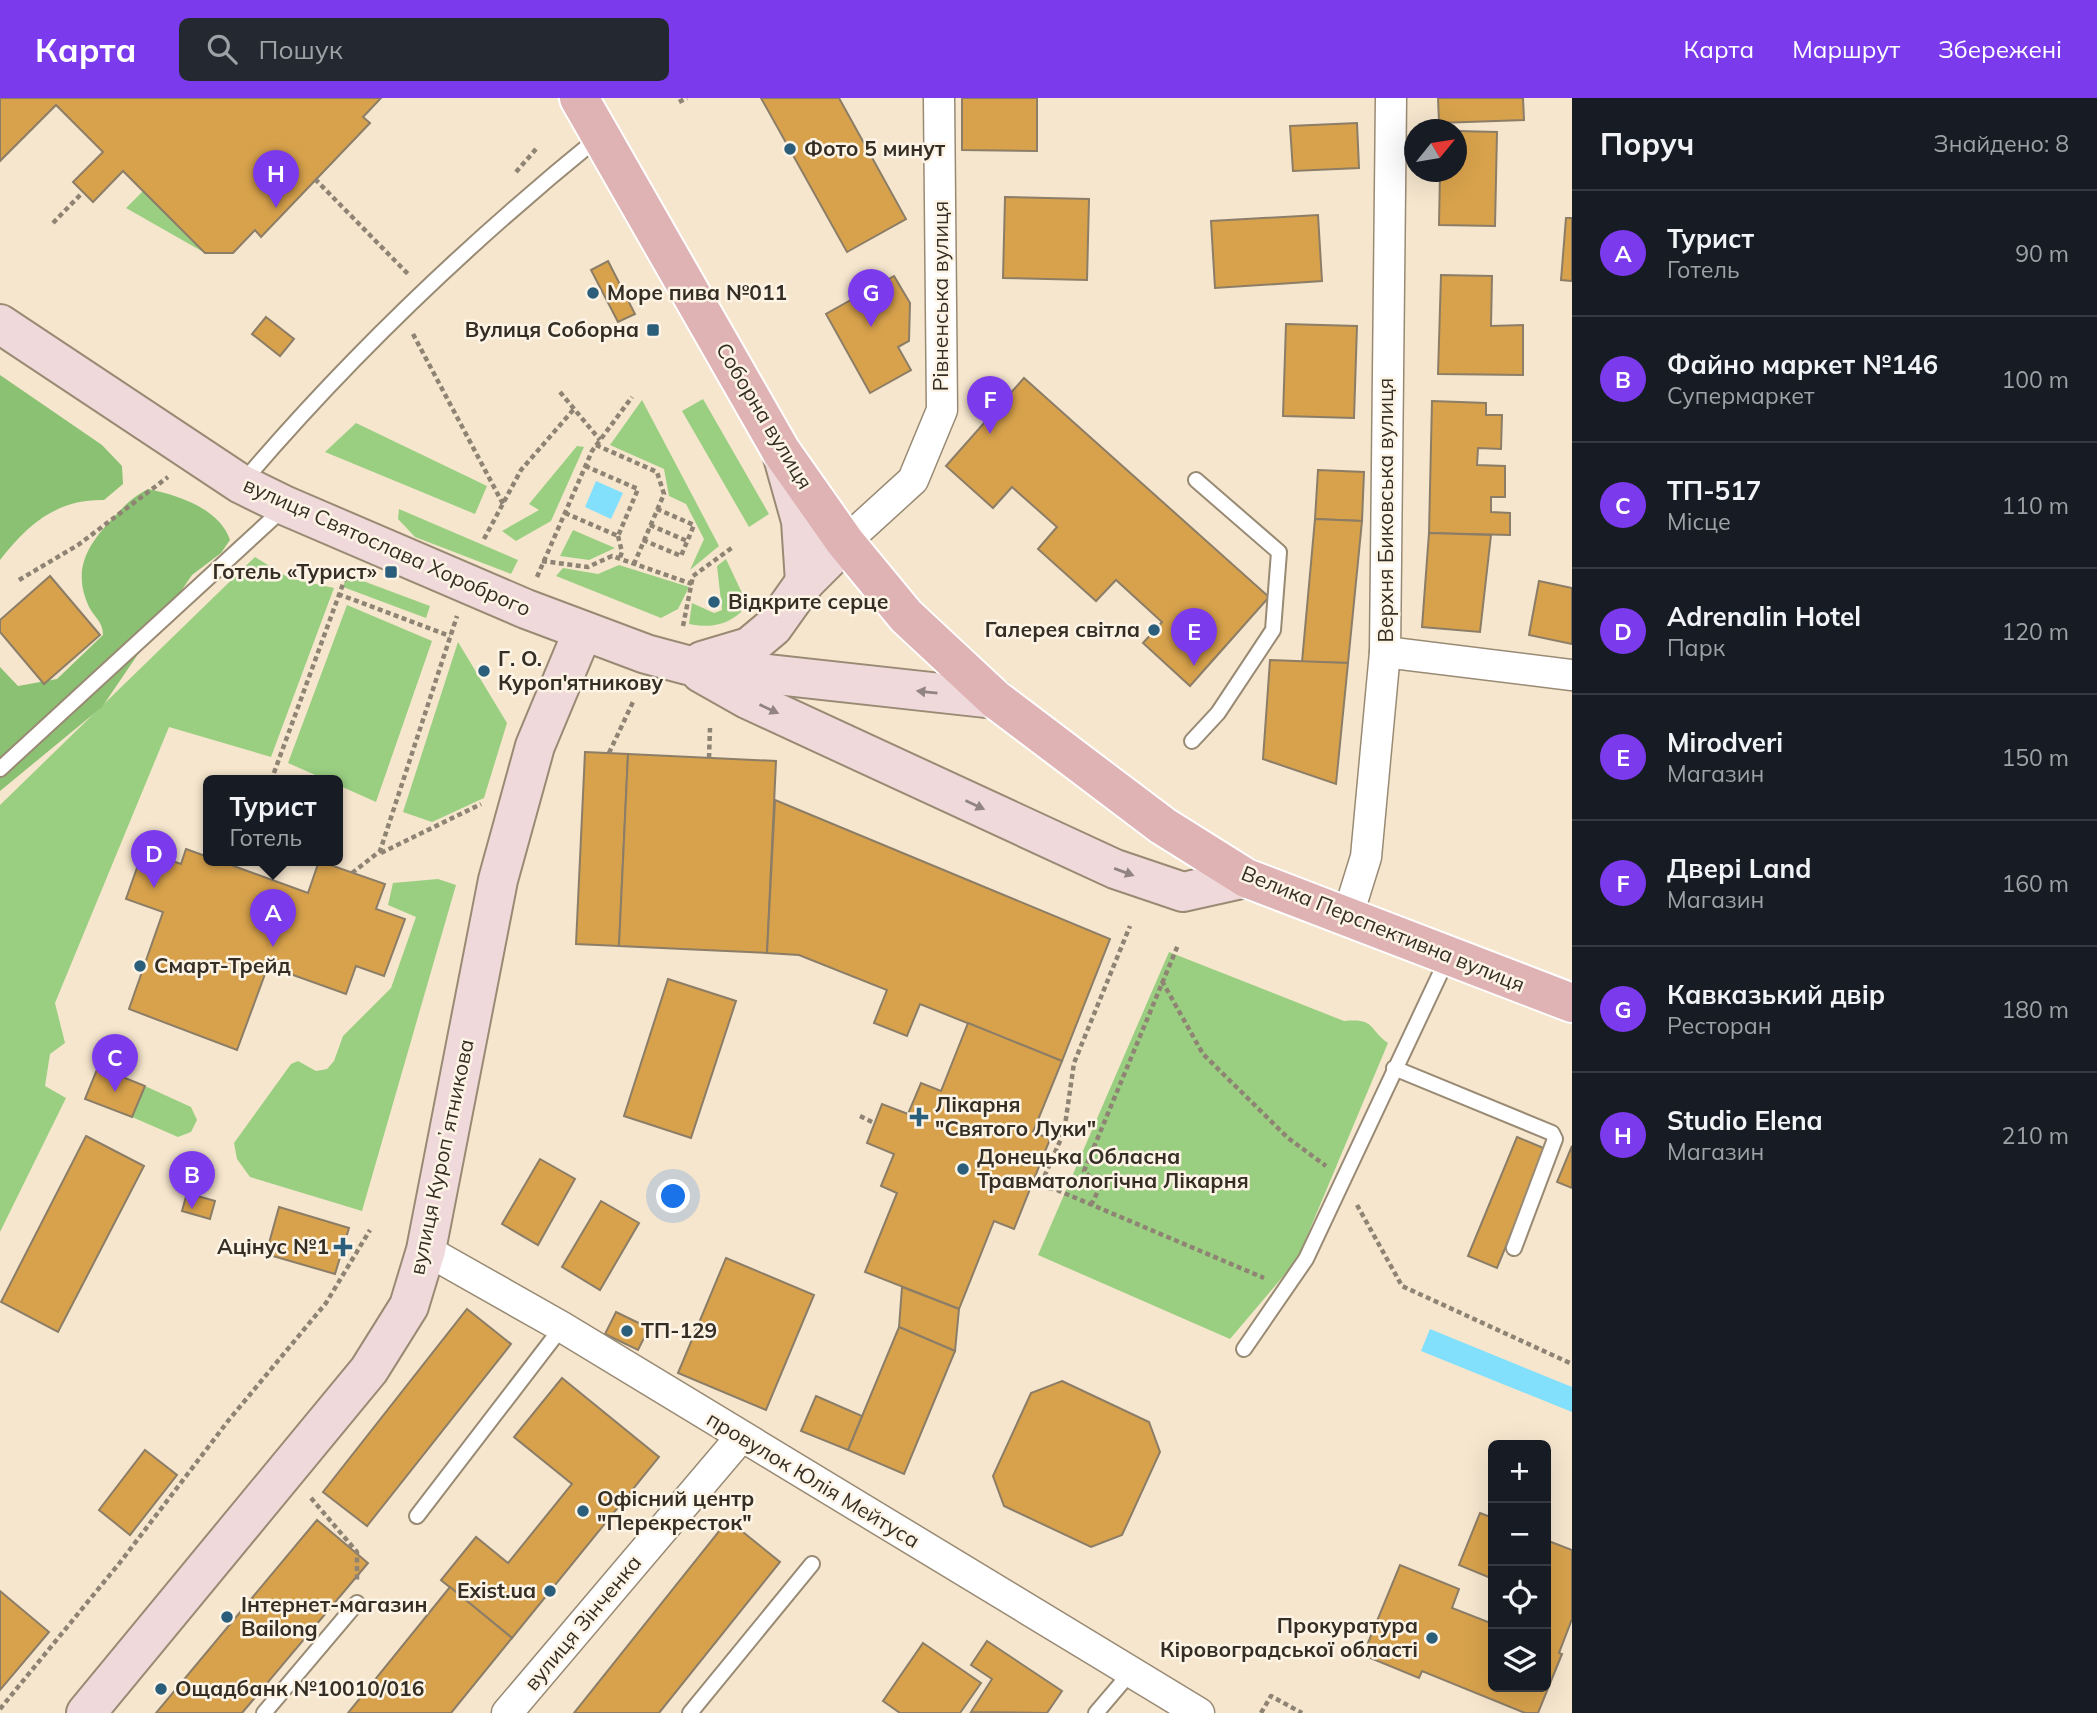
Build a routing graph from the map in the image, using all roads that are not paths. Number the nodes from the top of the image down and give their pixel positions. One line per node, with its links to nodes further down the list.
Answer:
1 (579, 98): 4 (main road, Соборна вулиця)
2 (939, 98): 10 (street, Рівненська вулиця)
3 (1391, 98): 14 (street, Верхня Биковська вулиця)
4 (600, 136): 6 (main road, Соборна вулиця); 8 (lane)
5 (0, 324): 8 (main road, вулиця Святослава Хороброго)
6 (781, 451): 10 (main road, Соборна вулиця); 11 (main road)
7 (1196, 480): 17 (lane)
8 (241, 484): 9 (main road, вулиця Святослава Хороброго)
9 (286, 506): 12 (main road, вулиця Святослава Хороброго); 18 (lane)
10 (845, 542): 11 (main road); 16 (main road, Соборна вулиця)
11 (805, 582): 13 (main road)
12 (583, 631): 13 (main road, вулиця Святослава Хороброго); 25 (main road, вулиця Куропʼятникова)
13 (684, 649): 16 (main road, one-way to 13); 19 (main road, one-way to 19)
14 (1385, 652): 15 (street); 20 (street, Верхня Биковська вулиця)
15 (1572, 675)
16 (995, 699): 19 (main road, Велика Перспективна вулиця)
17 (1192, 741)
18 (0, 769)
19 (1247, 878): 20 (main road, Велика Перспективна вулиця)
20 (1348, 918): 21 (main road, Велика Перспективна вулиця)
21 (1448, 957): 22 (main road, Велика Перспективна вулиця); 23 (lane)
22 (1572, 1003)
23 (1394, 1068): 24 (lane); 27 (lane)
24 (1514, 1248)
25 (426, 1250): 26 (street, провулок Юлія Мейтуса); 33 (main road, вулиця Куропʼятникова)
26 (562, 1327): 28 (street, провулок Юлія Мейтуса); 29 (lane)
27 (1244, 1349)
28 (741, 1437): 32 (street, провулок Юлія Мейтуса); 35 (street, вулиця Зінченка)
29 (418, 1516)
30 (812, 1564): 36 (lane)
31 (357, 1603): 34 (lane)
32 (1130, 1672): 37 (lane); 38 (street, провулок Юлія Мейтуса)
33 (86, 1713)
34 (264, 1713)
35 (506, 1713)
36 (690, 1713)
37 (1096, 1713)
38 (1199, 1713)

